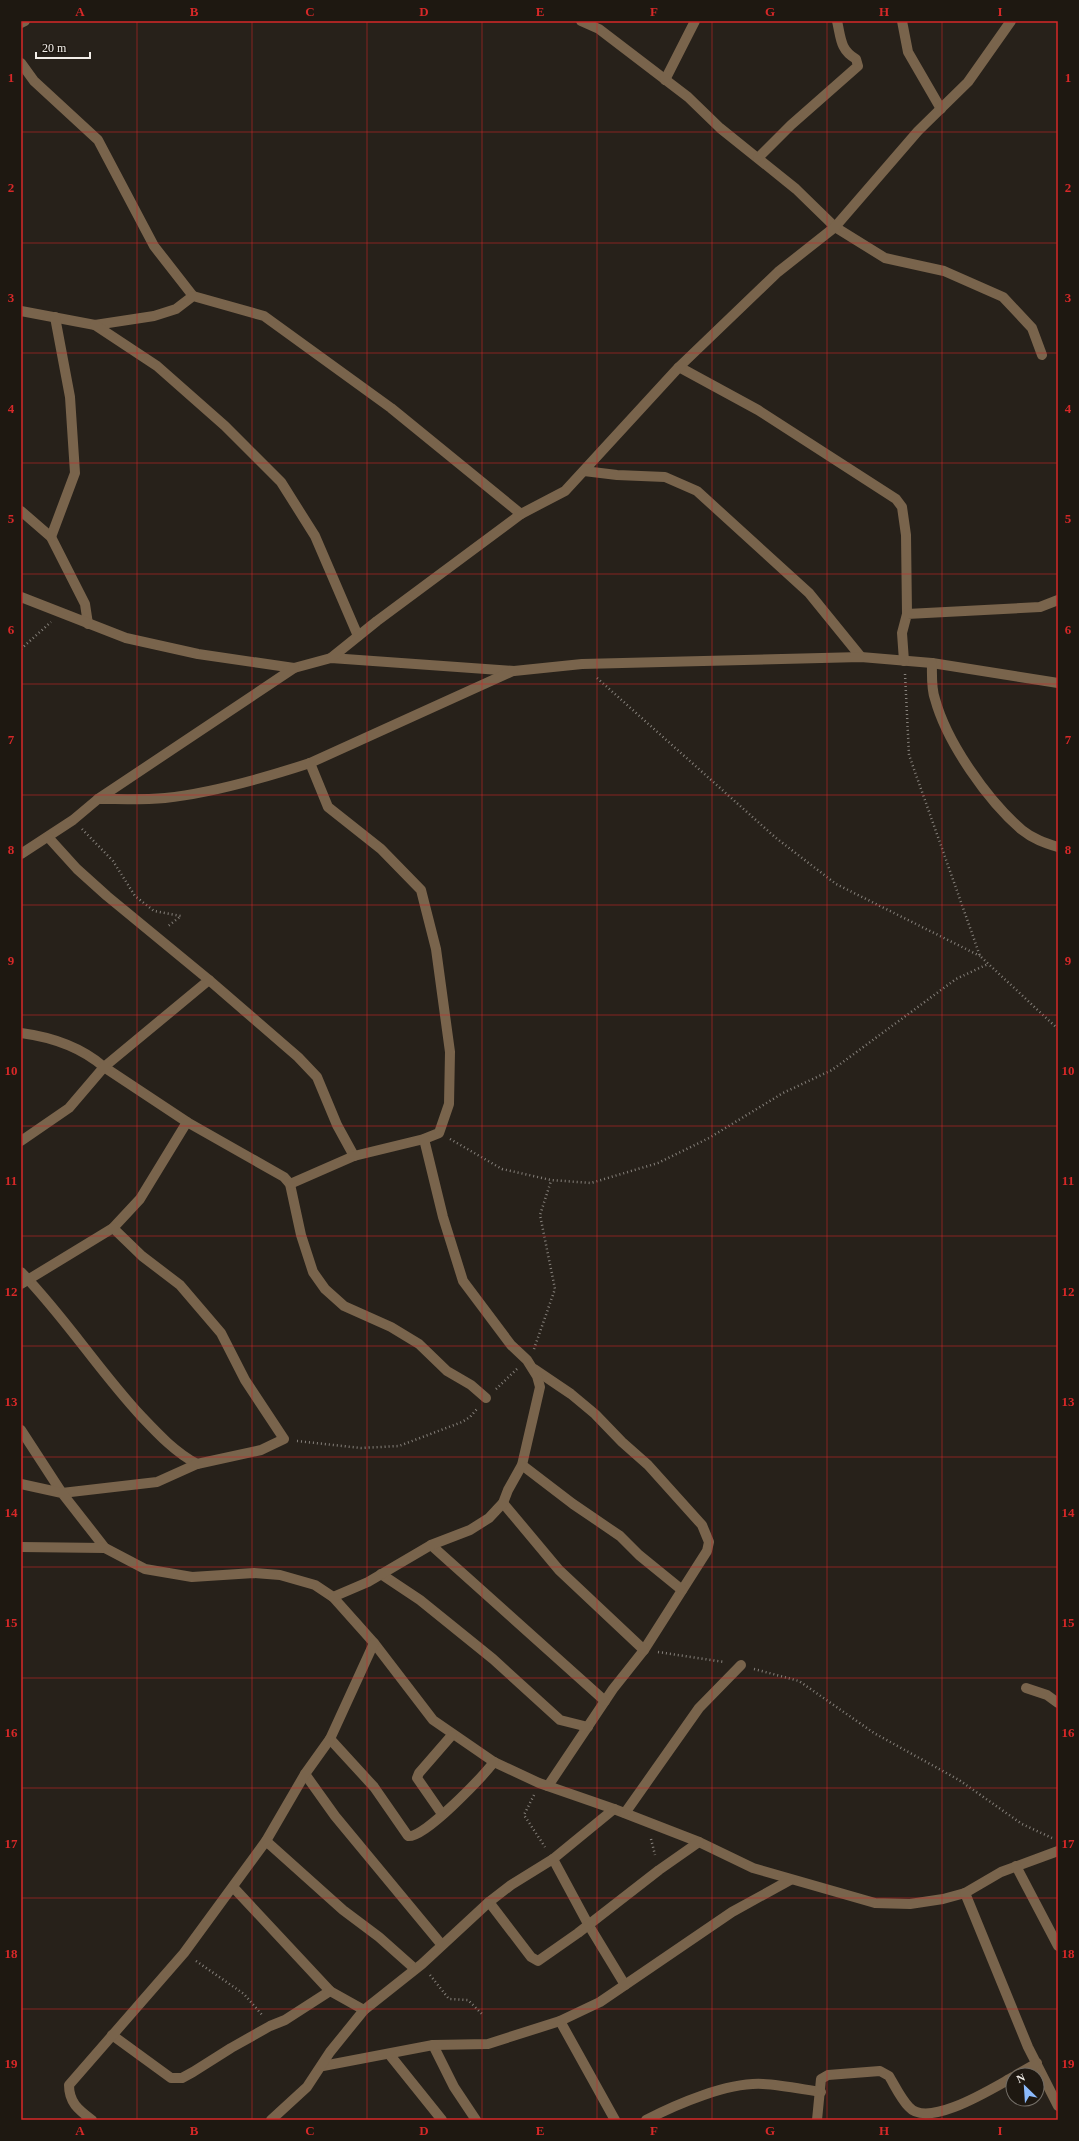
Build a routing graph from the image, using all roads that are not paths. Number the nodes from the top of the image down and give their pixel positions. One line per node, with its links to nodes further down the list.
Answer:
1 (25, 21): 6 (street)
2 (581, 21): 8 (street)
3 (695, 21): 10 (street)
4 (837, 21): 12 (street)
5 (902, 21): 11 (street)
6 (21, 23)
7 (1006, 24): 11 (street)
8 (601, 25): 10 (street)
9 (21, 63): 14 (street)
10 (665, 80): 12 (street)
11 (941, 109): 13 (street)
12 (758, 158): 13 (street)
13 (835, 227): 18 (street); 19 (street)
14 (193, 296): 17 (street); 22 (street)
15 (21, 311): 16 (street)
16 (54, 317): 17 (street); 23 (street)
17 (95, 324): 28 (street)
18 (1042, 355)
19 (679, 367): 20 (street); 26 (street)
20 (584, 471): 22 (street); 29 (street)
21 (21, 511): 23 (street)
22 (521, 514): 28 (street)
23 (51, 537): 27 (street)
24 (21, 597): 27 (street)
25 (1058, 600): 26 (street)
26 (907, 614): 31 (street)
27 (88, 624): 33 (street)
28 (358, 636): 30 (street)
29 (861, 657): 31 (street); 34 (street)
30 (331, 658): 33 (street); 34 (street)
31 (904, 661): 32 (street)
32 (932, 663): 35 (street); 39 (street)
33 (294, 668): 37 (street)
34 (514, 671): 36 (street)
35 (1058, 683)
36 (310, 763): 37 (street); 45 (street)
37 (98, 799): 38 (street)
38 (48, 837): 40 (street); 41 (street)
39 (1058, 847)
40 (21, 854)
41 (209, 980): 43 (street); 47 (street)
42 (21, 1033): 43 (street)
43 (104, 1067): 44 (street); 46 (street)
44 (187, 1122): 48 (street); 49 (street)
45 (424, 1139): 47 (street); 51 (street)
46 (21, 1141)
47 (354, 1156): 48 (street)
48 (290, 1184): 52 (street)
49 (113, 1228): 50 (street); 54 (street)
50 (23, 1278): 54 (street)
51 (530, 1364): 55 (street); 63 (street)
52 (486, 1398)
53 (21, 1430): 57 (street)
54 (197, 1464): 57 (street)
55 (522, 1465): 58 (street); 63 (street)
56 (21, 1484): 57 (street)
57 (62, 1493): 61 (street)
58 (503, 1503): 59 (street); 66 (street)
59 (431, 1545): 62 (street); 69 (street)
60 (21, 1547): 61 (street)
61 (105, 1548): 64 (street)
62 (381, 1574): 64 (street); 71 (street)
63 (682, 1590): 66 (street)
64 (333, 1597): 65 (street)
65 (374, 1643): 72 (street); 73 (street)
66 (644, 1650): 69 (street)
67 (741, 1665): 78 (street)
68 (1026, 1688): 70 (street)
69 (605, 1701): 71 (street)
70 (1058, 1703)
71 (588, 1727): 76 (street)
72 (452, 1735): 74 (street); 79 (street)
73 (330, 1739): 75 (street); 79 (street)
74 (494, 1762): 76 (street); 79 (street)
75 (305, 1774): 80 (street); 90 (street)
76 (544, 1785): 77 (street)
77 (614, 1809): 78 (street); 83 (street)
78 (624, 1813): 81 (street)
79 (442, 1814)
80 (266, 1841): 86 (street); 92 (street)
81 (699, 1842): 85 (street); 89 (street)
82 (1058, 1851): 84 (street)
83 (554, 1859): 88 (street); 89 (street)
84 (1016, 1866): 87 (street); 91 (street)
85 (790, 1880): 87 (street); 93 (street)
86 (233, 1887): 94 (street); 97 (street)
87 (965, 1892): 100 (street)
88 (489, 1902): 89 (street); 90 (street)
89 (588, 1924): 93 (street)
90 (442, 1944): 92 (street)
91 (1058, 1946)
92 (418, 1966): 95 (street)
93 (625, 1985): 96 (street)
94 (330, 1992): 95 (street); 97 (street)
95 (364, 2010): 101 (street)
96 (560, 2021): 98 (street); 110 (street)
97 (112, 2035): 106 (street)
98 (433, 2045): 99 (street); 109 (street)
99 (389, 2054): 101 (street); 108 (street)
100 (1037, 2064): 102 (street); 105 (street)
101 (323, 2066): 107 (street)
102 (1031, 2067)
103 (1005, 2081): 104 (street)
104 (820, 2092): 111 (street); 112 (street)
105 (1058, 2106)
106 (92, 2120)
107 (271, 2120)
108 (442, 2120)
109 (476, 2120)
110 (615, 2120)
111 (646, 2120)
112 (817, 2120)

